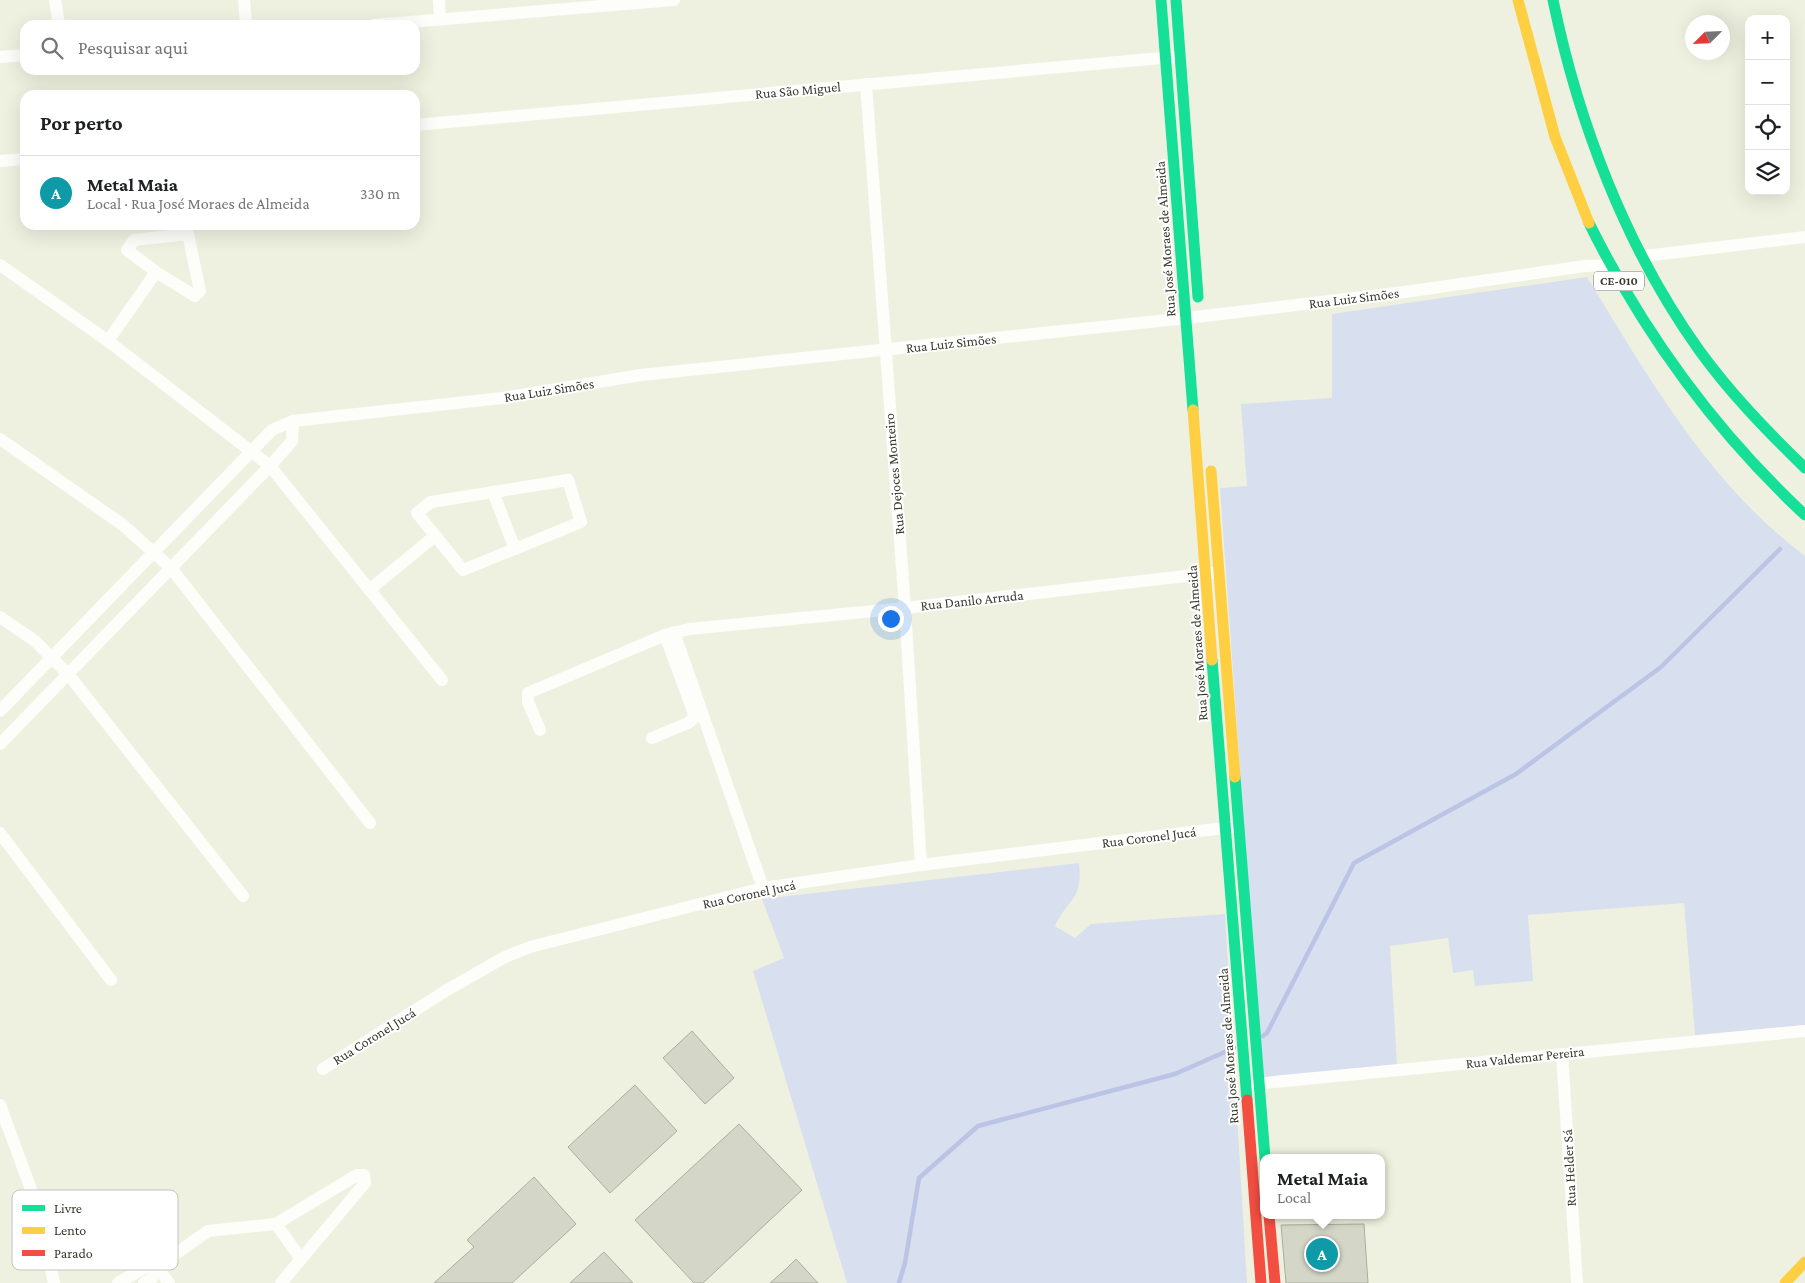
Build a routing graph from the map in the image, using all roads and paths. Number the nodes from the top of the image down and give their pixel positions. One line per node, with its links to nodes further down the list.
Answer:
1 (55, 0): 11 (street)
2 (244, 0): 12 (street)
3 (439, 0): 10 (street)
4 (674, 0): 9 (street)
5 (1161, 0): 17 (main road, Rua José Moraes de Almeida)
6 (1176, 0): 15 (main road, Rua José Moraes de Almeida)
7 (1518, 0): 25 (main road, CE-010)
8 (1553, 0): 23 (main road, CE-010)
9 (636, 2): 10 (street)
10 (440, 18): 13 (street)
11 (58, 20)
12 (246, 20)
13 (420, 20)
14 (20, 55): 16 (street)
15 (1180, 56): 17 (street, Rua São Miguel); 27 (main road, Rua José Moraes de Almeida)
16 (0, 57)
17 (1166, 58): 18 (street, Rua São Miguel); 27 (main road, Rua José Moraes de Almeida)
18 (866, 84): 19 (street, Rua São Miguel); 29 (street, Rua Dejoces Monteiro)
19 (420, 125)
20 (20, 159): 21 (street)
21 (0, 161)
22 (1805, 237): 23 (street)
23 (1644, 256): 35 (main road, CE-010)
24 (0, 264): 28 (street)
25 (1610, 265): 27 (street, Rua Luiz Simões); 37 (main road, CE-010)
26 (156, 272): 26 (street); 28 (street)
27 (1195, 320): 29 (street, Rua Luiz Simões); 43 (main road, Rua José Moraes de Almeida)
28 (108, 341): 32 (street)
29 (884, 350): 30 (street, Rua Luiz Simões); 45 (street, Rua Dejoces Monteiro)
30 (293, 421): 32 (street, Rua Luiz Simões); 34 (street)
31 (0, 439): 40 (street)
32 (252, 452): 34 (street); 40 (street, Rua Luiz Simões)
33 (1210, 454): 42 (main road, Rua José Moraes de Almeida)
34 (270, 466): 41 (street); 44 (street)
35 (1805, 468)
36 (493, 492): 38 (street); 39 (street); 39 (street)
37 (1805, 514)
38 (435, 536): 39 (street); 44 (street)
39 (516, 549)
40 (153, 553): 41 (street); 48 (street, Rua Luiz Simões)
41 (170, 568): 49 (street); 55 (street)
42 (1220, 572): 43 (street, Rua Danilo Arruda); 56 (main road, Rua José Moraes de Almeida)
43 (1206, 573): 45 (street, Rua Danilo Arruda); 57 (main road, Rua José Moraes de Almeida)
44 (369, 590): 50 (street)
45 (905, 608): 47 (street, Rua Danilo Arruda); 59 (street, Rua Dejoces Monteiro)
46 (0, 617): 48 (street)
47 (669, 634): 52 (street, Rua Danilo Arruda); 53 (street); 60 (street)
48 (52, 658): 49 (street); 51 (street, Rua Luiz Simões)
49 (68, 674): 54 (street); 61 (street)
50 (442, 680)
51 (0, 711)
52 (540, 730)
53 (652, 738)
54 (0, 744)
55 (370, 823)
56 (1240, 827): 57 (street, Rua Coronel Jucá); 67 (main road, Rua José Moraes de Almeida)
57 (1226, 828): 59 (street, Rua Coronel Jucá); 66 (main road, Rua José Moraes de Almeida)
58 (0, 833): 62 (street)
59 (921, 865): 60 (street, Rua Coronel Jucá)
60 (763, 888): 65 (street, Rua Coronel Jucá)
61 (243, 896)
62 (111, 980)
63 (1805, 1031): 64 (street, Rua Valdemar Pereira)
64 (1562, 1054): 67 (street, Rua Valdemar Pereira); 88 (street, Rua Helder Sá)
65 (323, 1069)
66 (1246, 1084): 67 (street, Rua Valdemar Pereira); 71 (main road, Rua José Moraes de Almeida)
67 (1259, 1084): 69 (main road, Rua José Moraes de Almeida)
68 (0, 1105): 70 (street)
69 (1265, 1154)
70 (31, 1190)
71 (1259, 1214): 86 (main road, Rua José Moraes de Almeida)
72 (1270, 1219): 87 (main road)
73 (276, 1224): 74 (street); 75 (street); 75 (street)
74 (178, 1251)
75 (301, 1260): 85 (street)
76 (1805, 1262): 89 (main road)
77 (51, 1270): 81 (street)
78 (141, 1270): 82 (street)
79 (155, 1270): 83 (street)
80 (159, 1270): 84 (street)
81 (54, 1283)
82 (118, 1283)
83 (144, 1283)
84 (169, 1283)
85 (281, 1283)
86 (1261, 1283)
87 (1275, 1283)
88 (1576, 1283)
89 (1785, 1283)

